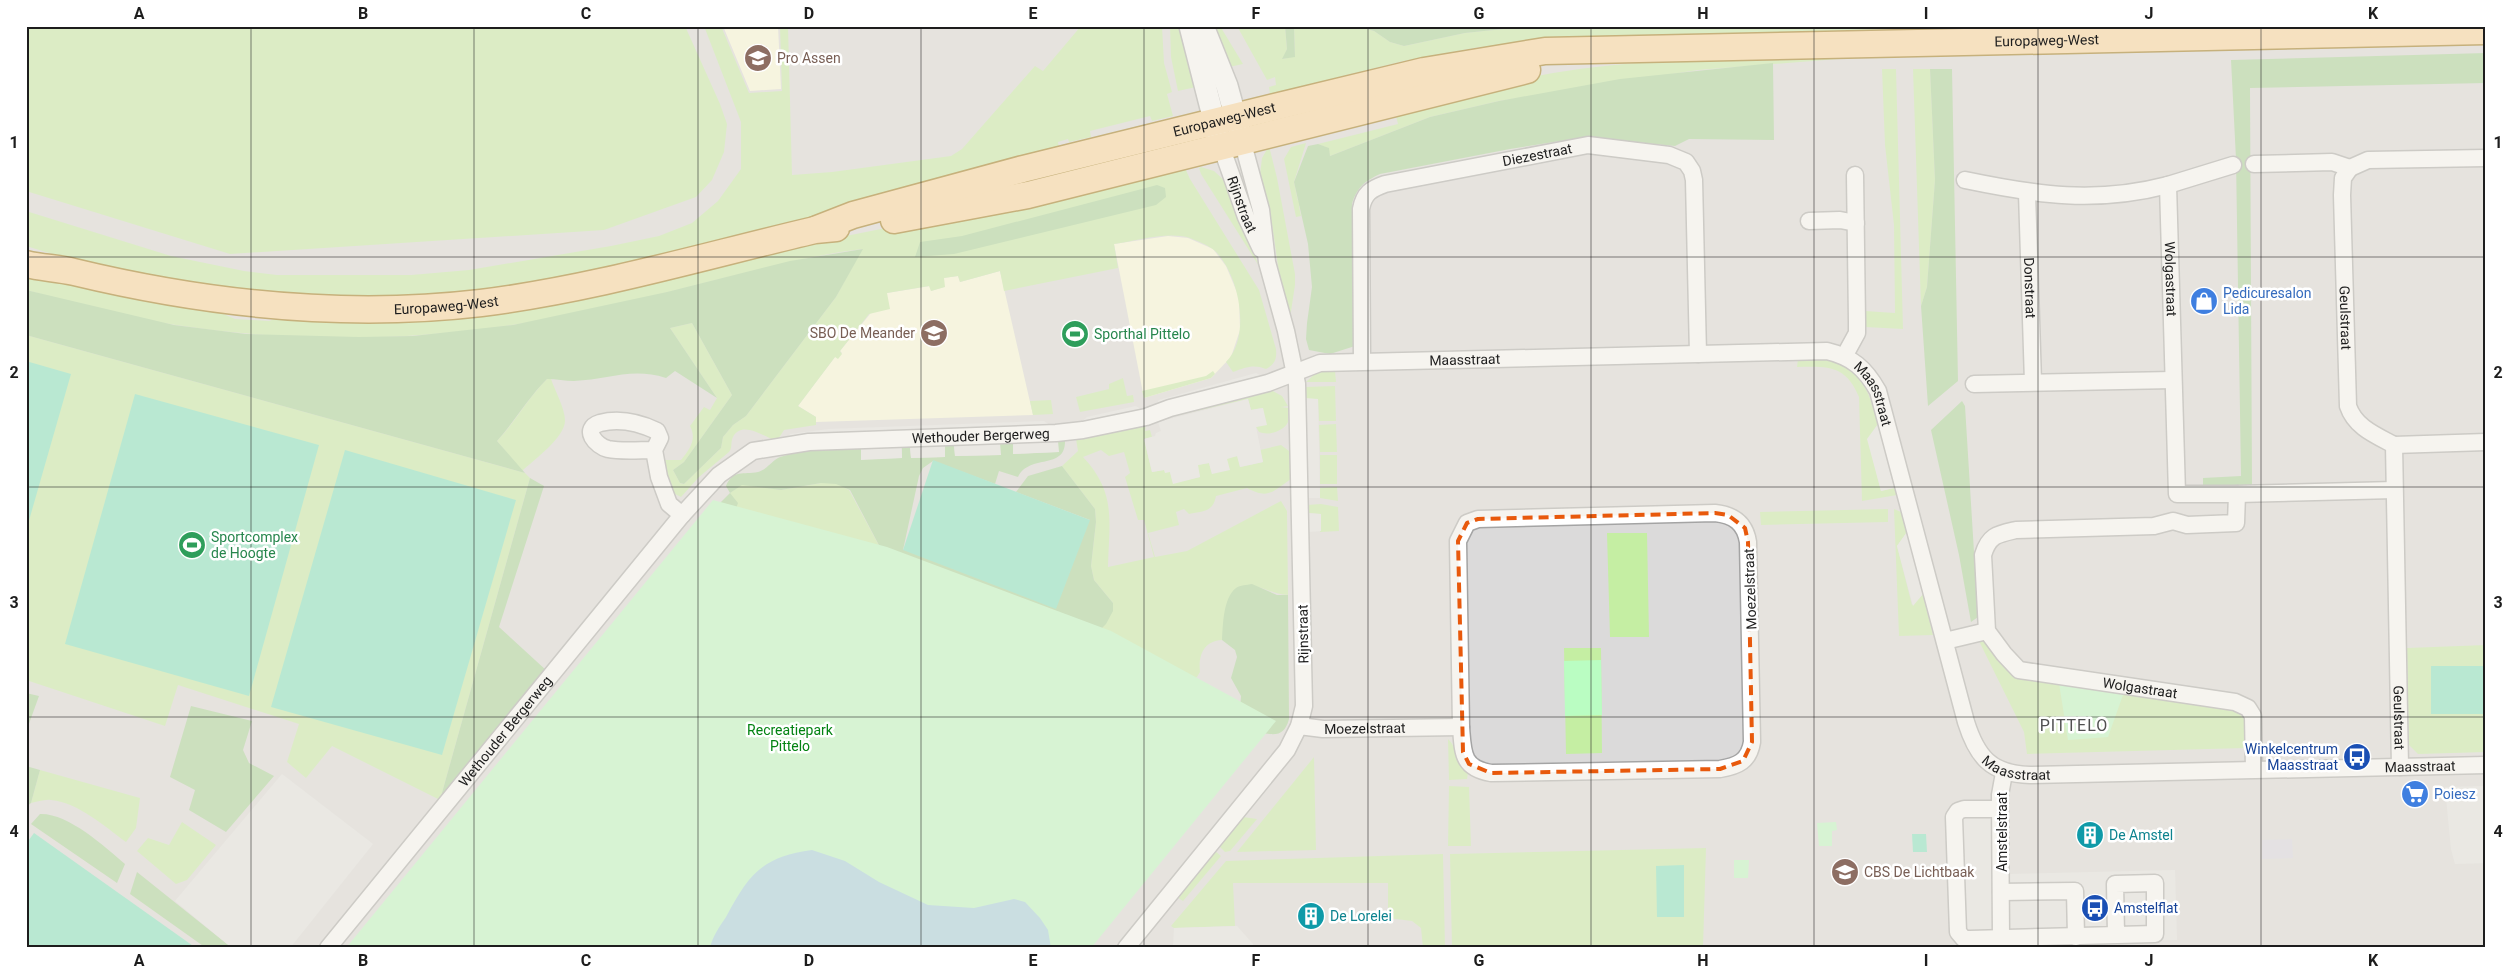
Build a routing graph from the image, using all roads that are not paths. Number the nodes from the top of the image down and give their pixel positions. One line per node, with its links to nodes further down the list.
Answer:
1 (1190, 26): 4 (street)
2 (1203, 26): 4 (street)
3 (2486, 31): 4 (main road, Europaweg-West)
4 (1228, 131): 17 (main road, Europaweg-West); 21 (street, Rijnstraat)
5 (2486, 158): 8 (street)
6 (2254, 164): 8 (street)
7 (2233, 166): 11 (street)
8 (2350, 168): 26 (street, Geulstraat)
9 (1855, 175): 14 (street, Maasstraat)
10 (1964, 180): 12 (street)
11 (2168, 185): 12 (street); 22 (street, Wolgastraat)
12 (2027, 193): 23 (street, Donstraat)
13 (1809, 221): 14 (street)
14 (1856, 223): 19 (street, Maasstraat)
15 (26, 253): 17 (main road, Europaweg-West)
16 (26, 264): 17 (main road, Europaweg-West)
17 (70, 271)
18 (1698, 354): 19 (street, Maasstraat); 20 (street, Maasstraat); 20 (street, Diezestraat)
19 (1845, 355): 34 (street, Maasstraat)
20 (1362, 361): 21 (street, Maasstraat)
21 (1295, 371): 31 (street, Wethouder Bergerweg); 35 (street, Rijnstraat)
22 (2173, 380): 23 (street); 29 (street, Wolgastraat)
23 (2033, 382): 24 (street)
24 (1974, 384)
25 (2486, 442): 26 (street)
26 (2394, 445): 28 (street, Geulstraat)
27 (654, 450): 31 (street)
28 (2394, 490): 30 (street); 38 (street, Geulstraat)
29 (2177, 494): 30 (street); 32 (street, Wolgastraat)
30 (2237, 494): 32 (street)
31 (682, 515): 46 (street, Wethouder Bergerweg)
32 (2173, 521): 33 (street)
33 (1987, 631): 34 (street); 39 (street, Wolgastraat)
34 (1945, 640): 40 (street, Maasstraat)
35 (1299, 726): 36 (street, Moezelstraat); 47 (street, Rijnstraat)
36 (1461, 728): 36 (street, Moezelstraat)
37 (2486, 765): 38 (street, Maasstraat)
38 (2400, 767): 39 (street, Maasstraat)
39 (2254, 769): 40 (street, Maasstraat)
40 (2004, 773): 41 (street, Amstelstraat)
41 (2000, 809): 42 (street, Amstelstraat); 45 (street)
42 (2002, 892): 44 (street, Amstelstraat); 45 (street, Amstelstraat)
43 (2116, 934): 44 (street)
44 (2076, 937): 45 (street)
45 (2001, 938)
46 (328, 948)
47 (1126, 948)

